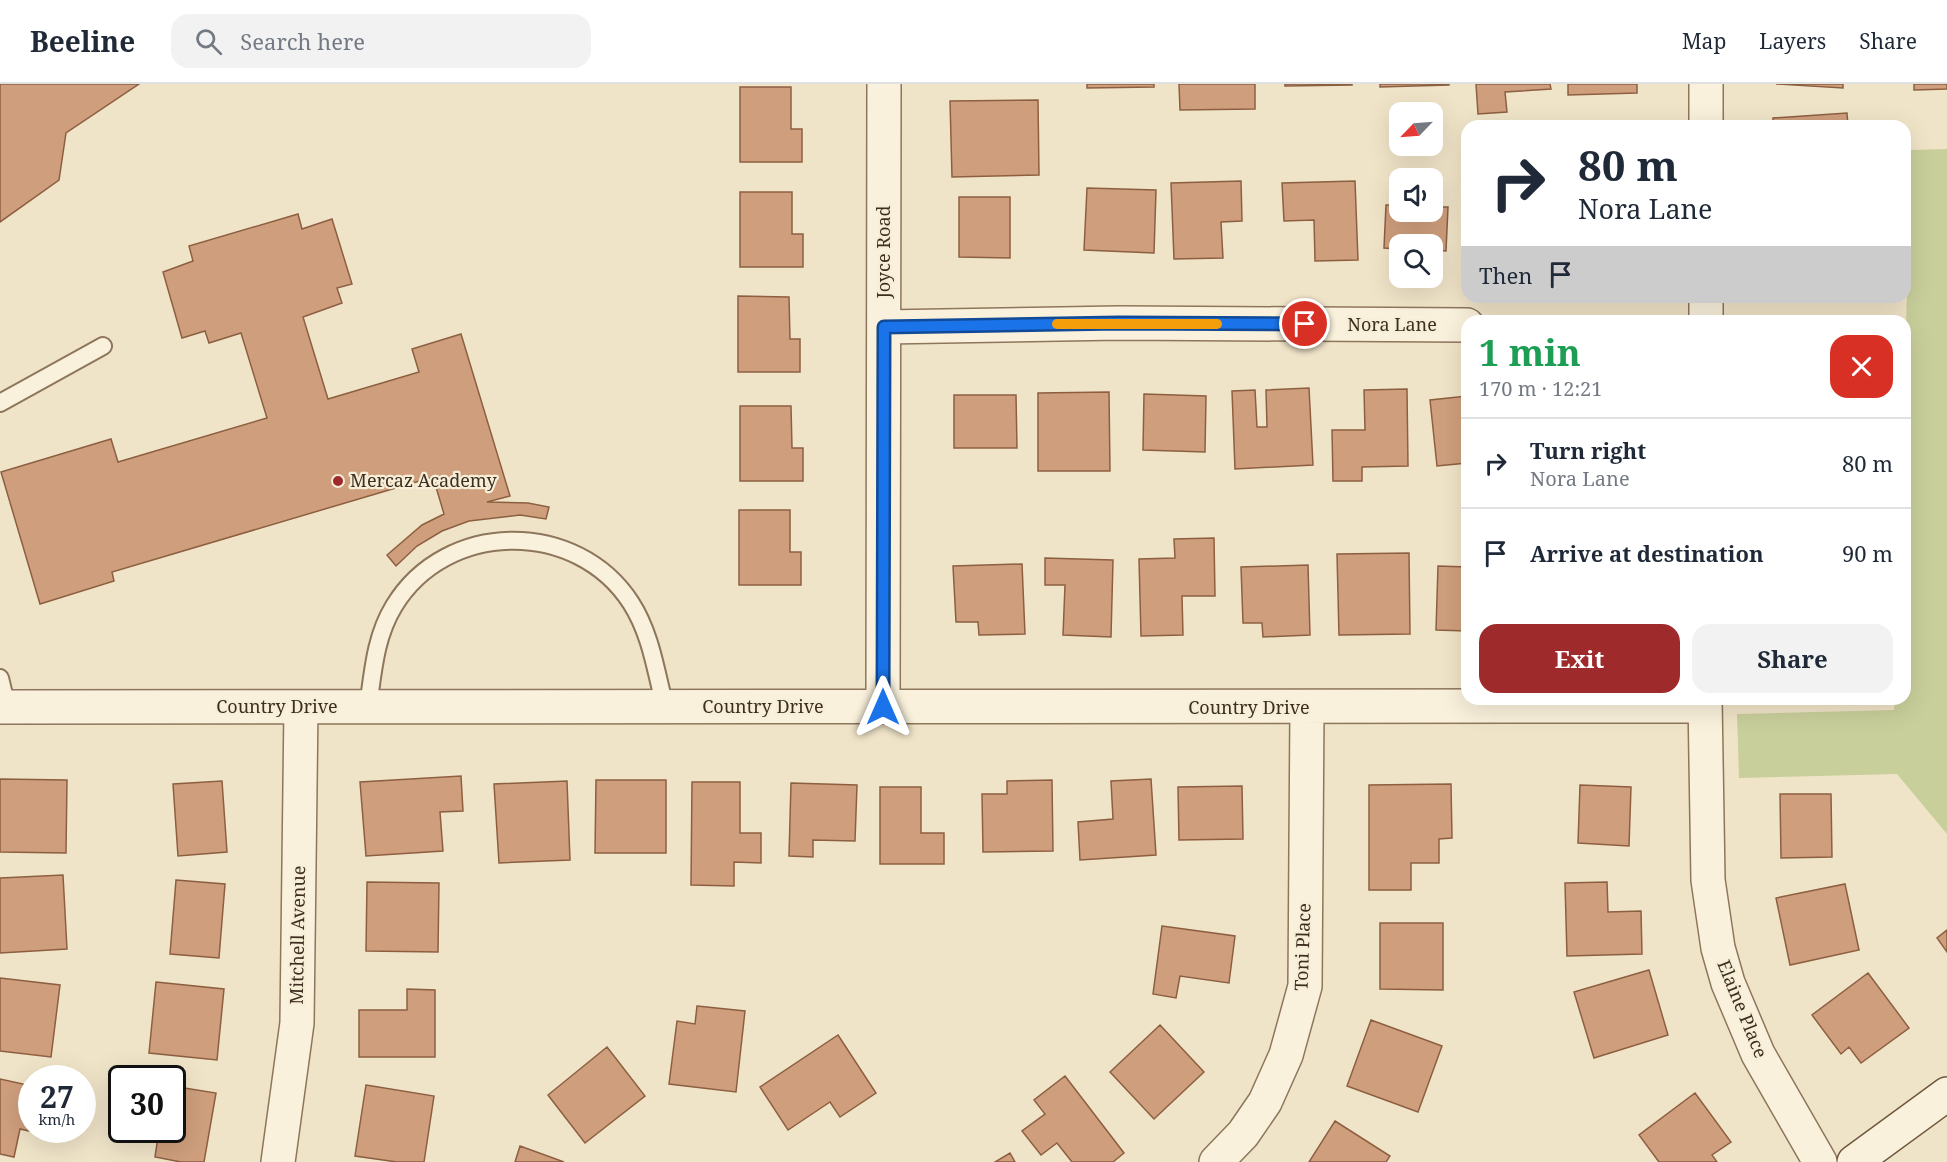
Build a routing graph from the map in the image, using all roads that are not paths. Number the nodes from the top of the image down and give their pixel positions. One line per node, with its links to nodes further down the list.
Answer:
1 (884, 84): 5 (street, Joyce Road)
2 (1706, 84): 3 (street)
3 (1706, 120)
4 (1461, 325): 5 (street, Nora Lane)
5 (884, 327): 14 (street, Joyce Road)
6 (103, 346): 7 (lane)
7 (0, 403)
8 (2, 697): 11 (street, Country Drive)
9 (1546, 705): 15 (street, Country Drive)
10 (1705, 705): 19 (street, Elaine Place)
11 (301, 707): 12 (street, Country Drive); 17 (street, Mitchell Avenue)
12 (368, 707): 13 (street, Country Drive); 13 (lane)
13 (665, 707): 14 (street, Country Drive)
14 (883, 707): 15 (street, Country Drive)
15 (1307, 708): 18 (street, Toni Place)
16 (1944, 1102): 20 (street)
17 (278, 1162)
18 (1216, 1162)
19 (1820, 1162)
20 (1854, 1162)

